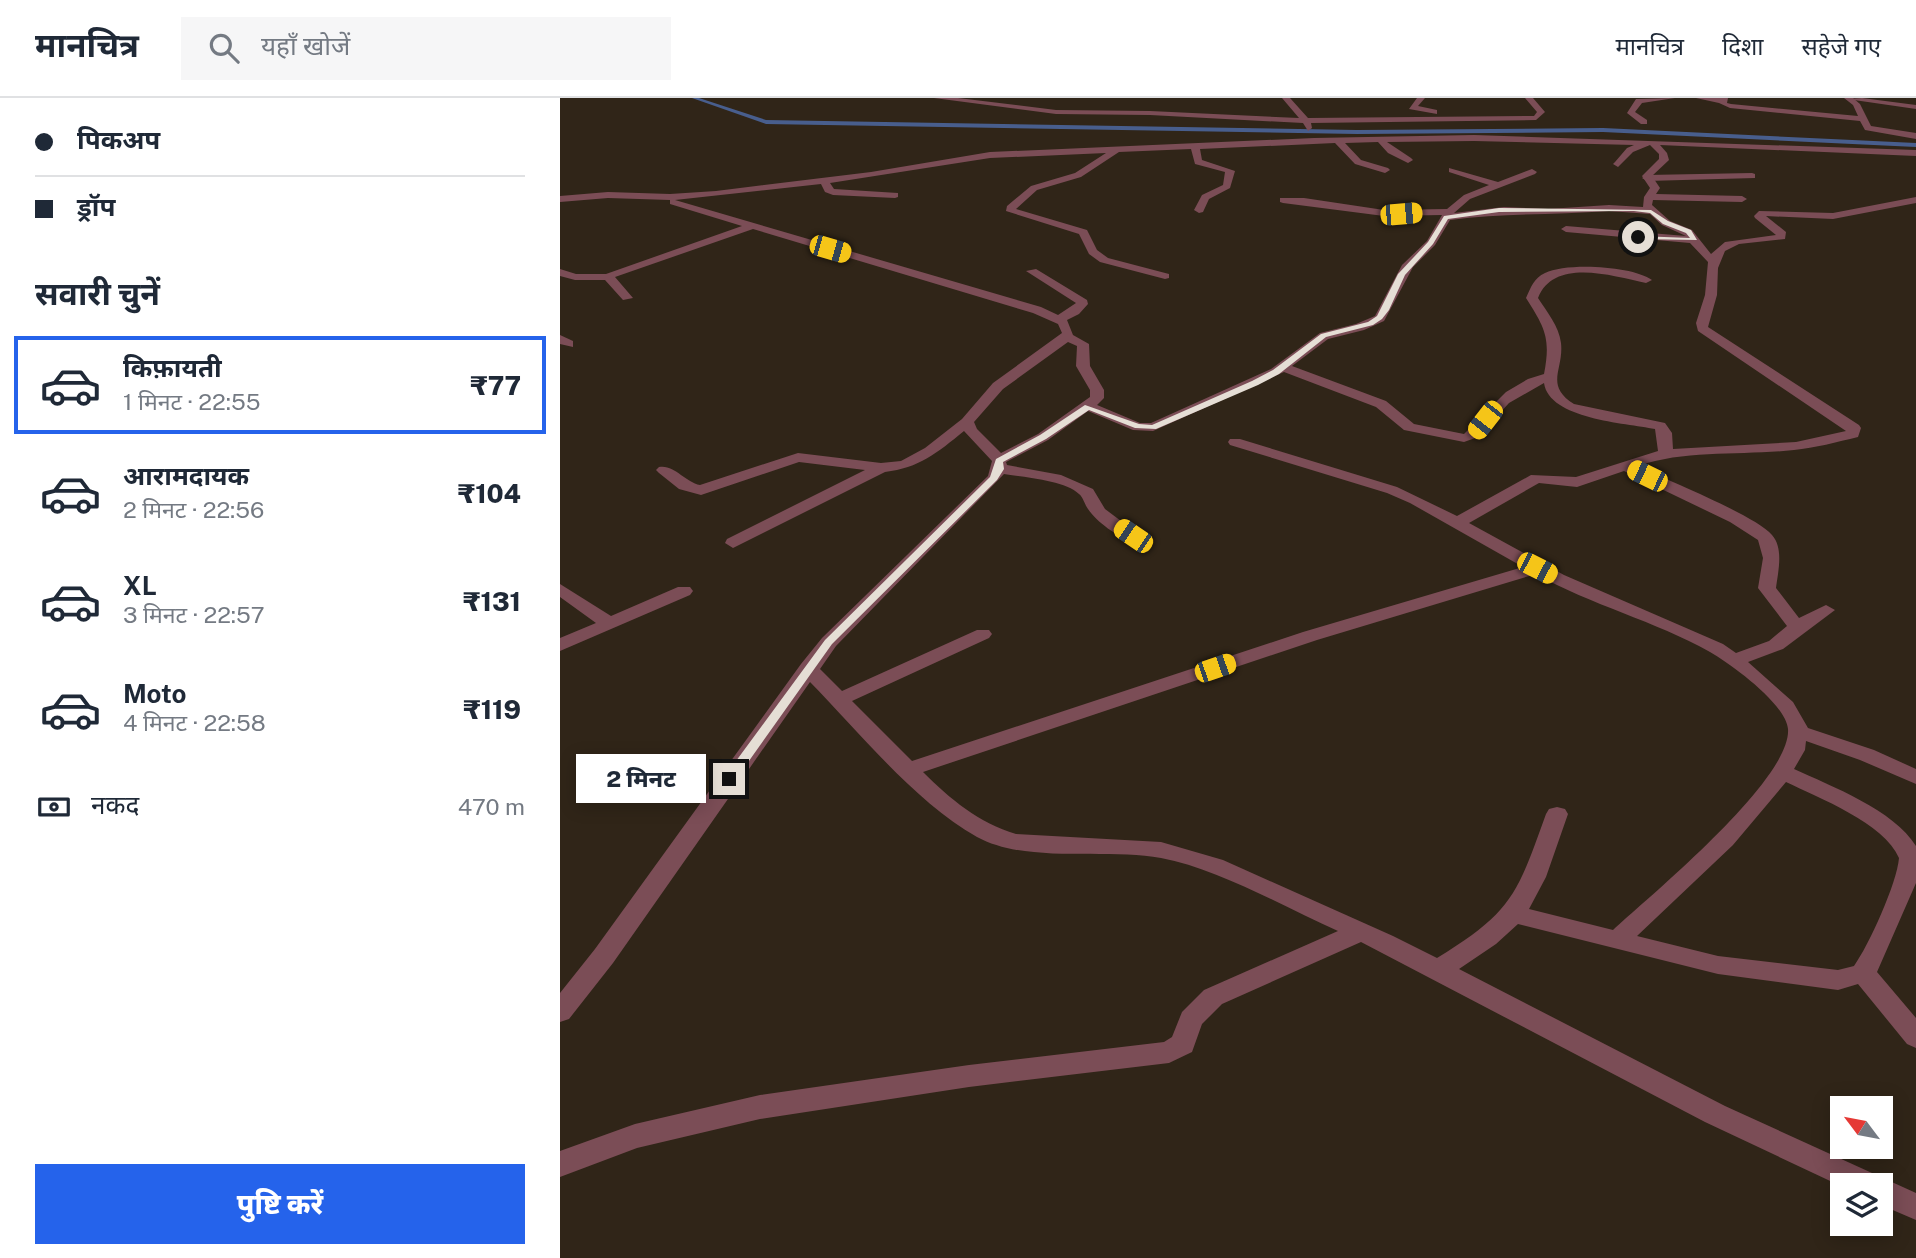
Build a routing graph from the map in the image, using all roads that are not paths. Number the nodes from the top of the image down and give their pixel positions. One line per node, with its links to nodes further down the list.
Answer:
1 (938, 98): 11 (street)
2 (1286, 98): 15 (street)
3 (1420, 98): 13 (street)
4 (1529, 98): 13 (street)
5 (1671, 98): 14 (street)
6 (1700, 98): 7 (street)
7 (1723, 99): 12 (street)
8 (1849, 99): 10 (street); 12 (street)
9 (1116, 105): 11 (street)
10 (1916, 107)
11 (1128, 112): 15 (street)
12 (1863, 119): 17 (street)
13 (1460, 120): 15 (street); 16 (street)
14 (1644, 122)
15 (1306, 123): 19 (street)
16 (1472, 136): 18 (street); 21 (street)
17 (1916, 136)
18 (1380, 139): 20 (street); 25 (street)
19 (1313, 140): 20 (street); 22 (street)
20 (1338, 141): 27 (street)
21 (1650, 142): 24 (street); 26 (street); 31 (street)
22 (1195, 146): 23 (street); 41 (street)
23 (1118, 149): 32 (street); 51 (street)
24 (1916, 153)
25 (1408, 160)
26 (1618, 163)
27 (1385, 170)
28 (1452, 170): 33 (street)
29 (1532, 172): 33 (street)
30 (1752, 176): 31 (street)
31 (1647, 178): 36 (street)
32 (824, 181): 34 (street); 35 (street)
33 (1498, 185): 43 (street)
34 (895, 195)
35 (652, 196): 37 (street); 44 (street)
36 (1648, 197): 38 (street); 42 (street)
37 (560, 199)
38 (1742, 199)
39 (1283, 200): 43 (street)
40 (1916, 200): 47 (street)
41 (1199, 210)
42 (1651, 211): 43 (street); 46 (street)
43 (1448, 214): 55 (street)
44 (752, 226): 50 (street); 54 (street)
45 (1566, 229): 46 (street)
46 (1694, 240): 47 (street)
47 (1714, 261): 60 (street)
48 (1032, 271): 54 (street)
49 (560, 272): 50 (street)
50 (609, 276): 53 (street)
51 (1165, 276)
52 (1646, 280): 56 (street)
53 (627, 298)
54 (1063, 328): 57 (street); 58 (street)
55 (1282, 367): 56 (street); 57 (street)
56 (1548, 377): 60 (street)
57 (1088, 406): 61 (street)
58 (967, 422): 61 (street); 63 (street)
59 (1235, 442): 65 (street)
60 (1666, 454): 62 (street)
61 (999, 465): 66 (street); 77 (street)
62 (1624, 465): 65 (street); 73 (street)
63 (881, 468): 64 (street); 67 (street)
64 (664, 470)
65 (1459, 522): 68 (street)
66 (1133, 536)
67 (733, 543)
68 (1537, 568): 76 (street); 80 (street)
69 (560, 589): 72 (street)
70 (684, 591): 72 (street)
71 (1826, 610): 73 (street)
72 (610, 624): 75 (street)
73 (1797, 627): 76 (street)
74 (983, 634): 78 (street)
75 (560, 645)
76 (1735, 660): 79 (street)
77 (808, 668): 78 (street); 89 (street)
78 (839, 700): 80 (street)
79 (1799, 732): 81 (street); 82 (street)
80 (908, 770): 85 (street)
81 (1783, 772): 86 (street); 88 (street)
82 (1916, 777)
83 (1557, 814): 84 (street)
84 (1513, 914): 86 (street); 87 (street)
85 (1360, 932): 87 (street); 91 (street)
86 (1617, 940): 88 (street)
87 (1437, 971): 92 (street)
88 (1863, 974): 90 (street)
89 (560, 1012)
90 (1916, 1037)
91 (560, 1164)
92 (1842, 1173)
93 (1893, 1196): 94 (street)
94 (1916, 1207)

